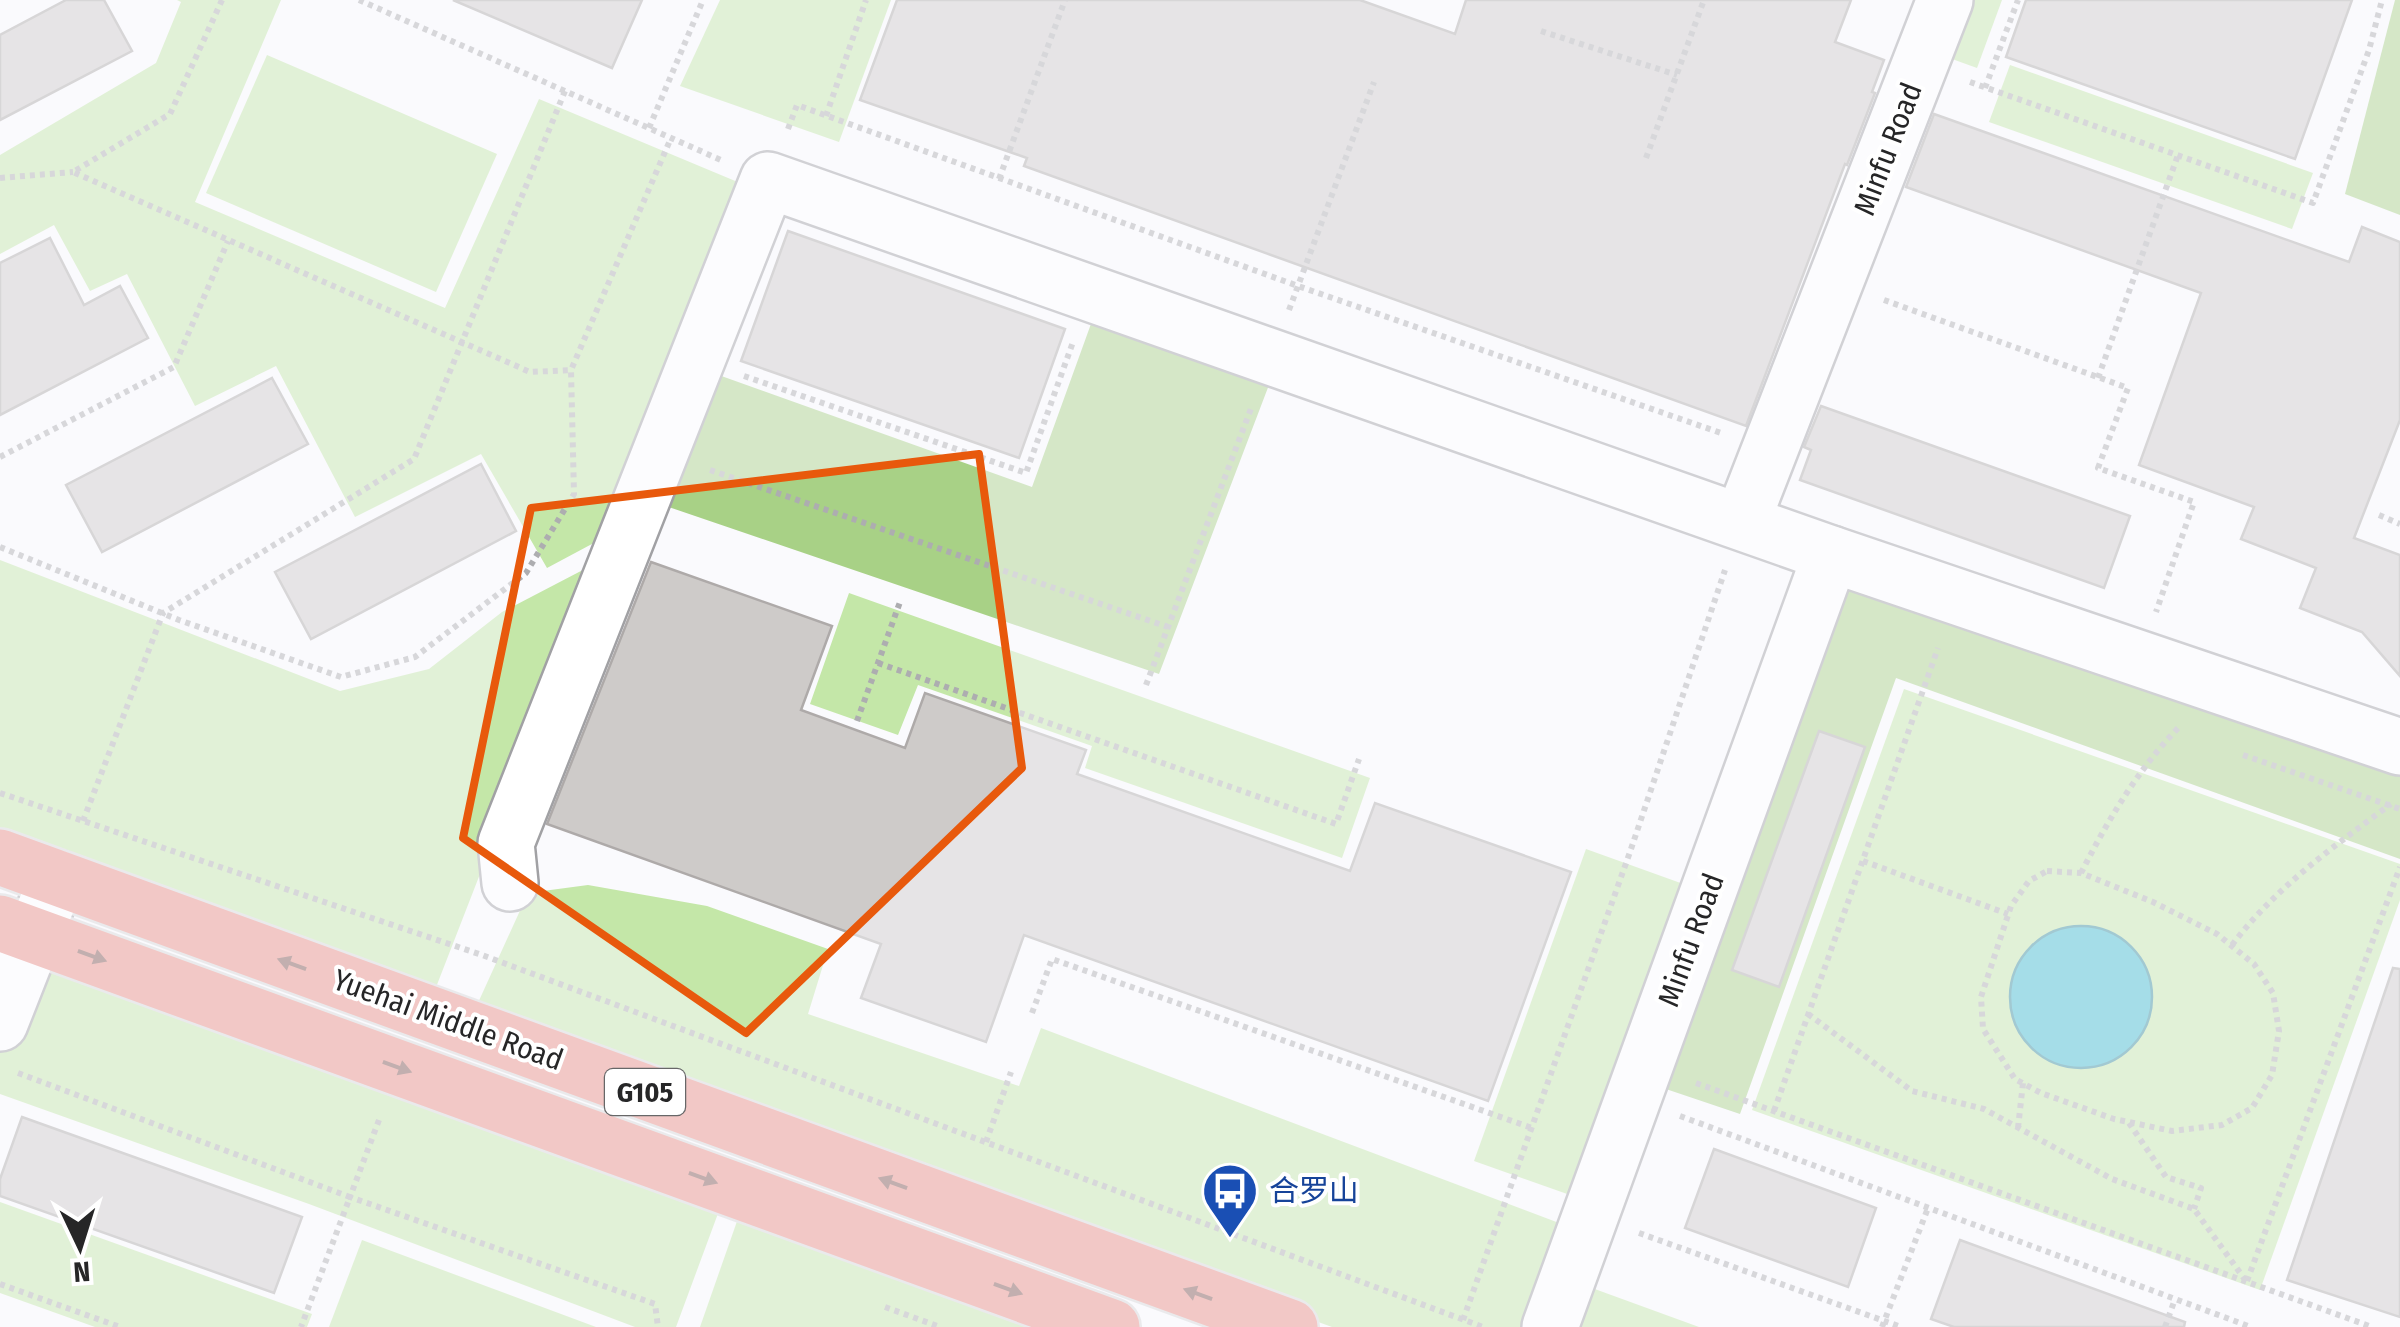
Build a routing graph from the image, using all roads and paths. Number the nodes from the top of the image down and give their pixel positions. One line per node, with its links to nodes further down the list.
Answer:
1 (222, 0): 21 (path)
2 (360, 0): 14 (path)
3 (703, 0): 16 (path)
4 (866, 0): 15 (path)
5 (1065, 0): 23 (path)
6 (1704, 0): 12 (path)
7 (1945, 0): 11 (lane, Minfu Road)
8 (2018, 0): 13 (path)
9 (2382, 0): 18 (path)
10 (1541, 32): 12 (path)
11 (1920, 65): 13 (path); 25 (lane, Minfu Road)
12 (1676, 75): 19 (path)
13 (1985, 88): 18 (path)
14 (565, 91): 16 (path); 27 (path)
15 (826, 116): 20 (path); 23 (path)
16 (648, 128): 17 (path)
17 (671, 138): 20 (path); 29 (path)
18 (2178, 156): 30 (path)
19 (1646, 158)
20 (776, 161): 26 (lane); 28 (lane)
21 (73, 172): 22 (path); 24 (path)
22 (0, 178)
23 (1000, 179): 31 (path)
24 (228, 240): 27 (path); 33 (path)
25 (1835, 283): 30 (path); 31 (lane, Minfu Road)
26 (1091, 294): 28 (path); 35 (lane)
27 (463, 343): 29 (path); 40 (path)
28 (697, 361): 32 (lane)
29 (572, 370): 40 (path)
30 (2098, 378): 45 (path)
31 (1770, 450): 35 (lane, Minfu Road)
32 (660, 452): 41 (path); 65 (lane)
33 (0, 457)
34 (2379, 515): 36 (path)
35 (1742, 521): 38 (lane); 79 (path)
36 (2400, 524)
37 (0, 547): 40 (path)
38 (1831, 554): 45 (lane); 100 (lane, Minfu Road)
39 (900, 602): 46 (path)
40 (163, 613): 59 (path)
41 (1168, 626)
42 (1922, 642): 43 (path)
43 (1938, 648): 44 (path); 61 (path)
44 (1956, 654)
45 (2140, 659): 47 (lane)
46 (878, 663): 48 (path); 54 (path)
47 (2204, 681): 50 (path); 52 (lane)
48 (857, 721)
49 (2156, 725): 50 (path)
50 (2174, 732): 51 (path); 63 (path)
51 (2192, 738)
52 (2400, 747)
53 (2228, 750): 57 (path)
54 (1359, 759)
55 (0, 793): 59 (path)
56 (2400, 798): 57 (path)
57 (2389, 806): 58 (path); 68 (path)
58 (2400, 809)
59 (83, 820): 82 (path)
60 (0, 857): 64 (highway, Yuehai Middle Road / G105)
61 (1863, 861): 66 (path); 70 (path)
62 (2400, 867): 89 (path)
63 (2080, 873): 66 (path); 68 (path)
64 (57, 878): 67 (lane); 98 (highway, Yuehai Middle Road / G105, one-way to 64)
65 (510, 883)
66 (2008, 914): 75 (path)
67 (18, 929): 71 (lane); 97 (highway, Yuehai Middle Road / G105, one-way to 97)
68 (2232, 945): 78 (path)
69 (1032, 1014): 79 (path)
70 (1808, 1014): 76 (path); 80 (path)
71 (0, 1023)
72 (0, 1066): 83 (path)
73 (1011, 1072): 82 (path)
74 (1680, 1078): 76 (path)
75 (2023, 1083): 78 (path); 80 (path)
76 (1774, 1111): 89 (path)
77 (379, 1120): 83 (path)
78 (2128, 1122): 85 (path)
79 (1532, 1128): 92 (path)
80 (2018, 1128): 85 (path)
81 (1672, 1131): 84 (path)
82 (986, 1142): 92 (path)
83 (350, 1197): 95 (path); 96 (path)
84 (1928, 1208): 91 (path); 93 (path)
85 (2194, 1210): 89 (path)
86 (1642, 1215): 87 (path)
87 (1636, 1232): 88 (path); 93 (path)
88 (1629, 1249)
89 (2247, 1282): 104 (path)
90 (0, 1284): 94 (path)
91 (2175, 1299): 102 (path); 103 (path)
92 (1463, 1320): 99 (path)
93 (1883, 1324): 101 (path)
94 (120, 1327)
95 (301, 1327)
96 (658, 1327)
97 (1112, 1327)
98 (1290, 1327)
99 (1483, 1327)
100 (1550, 1327)
101 (1901, 1327)
102 (2164, 1327)
103 (2251, 1327)
104 (2372, 1327)

